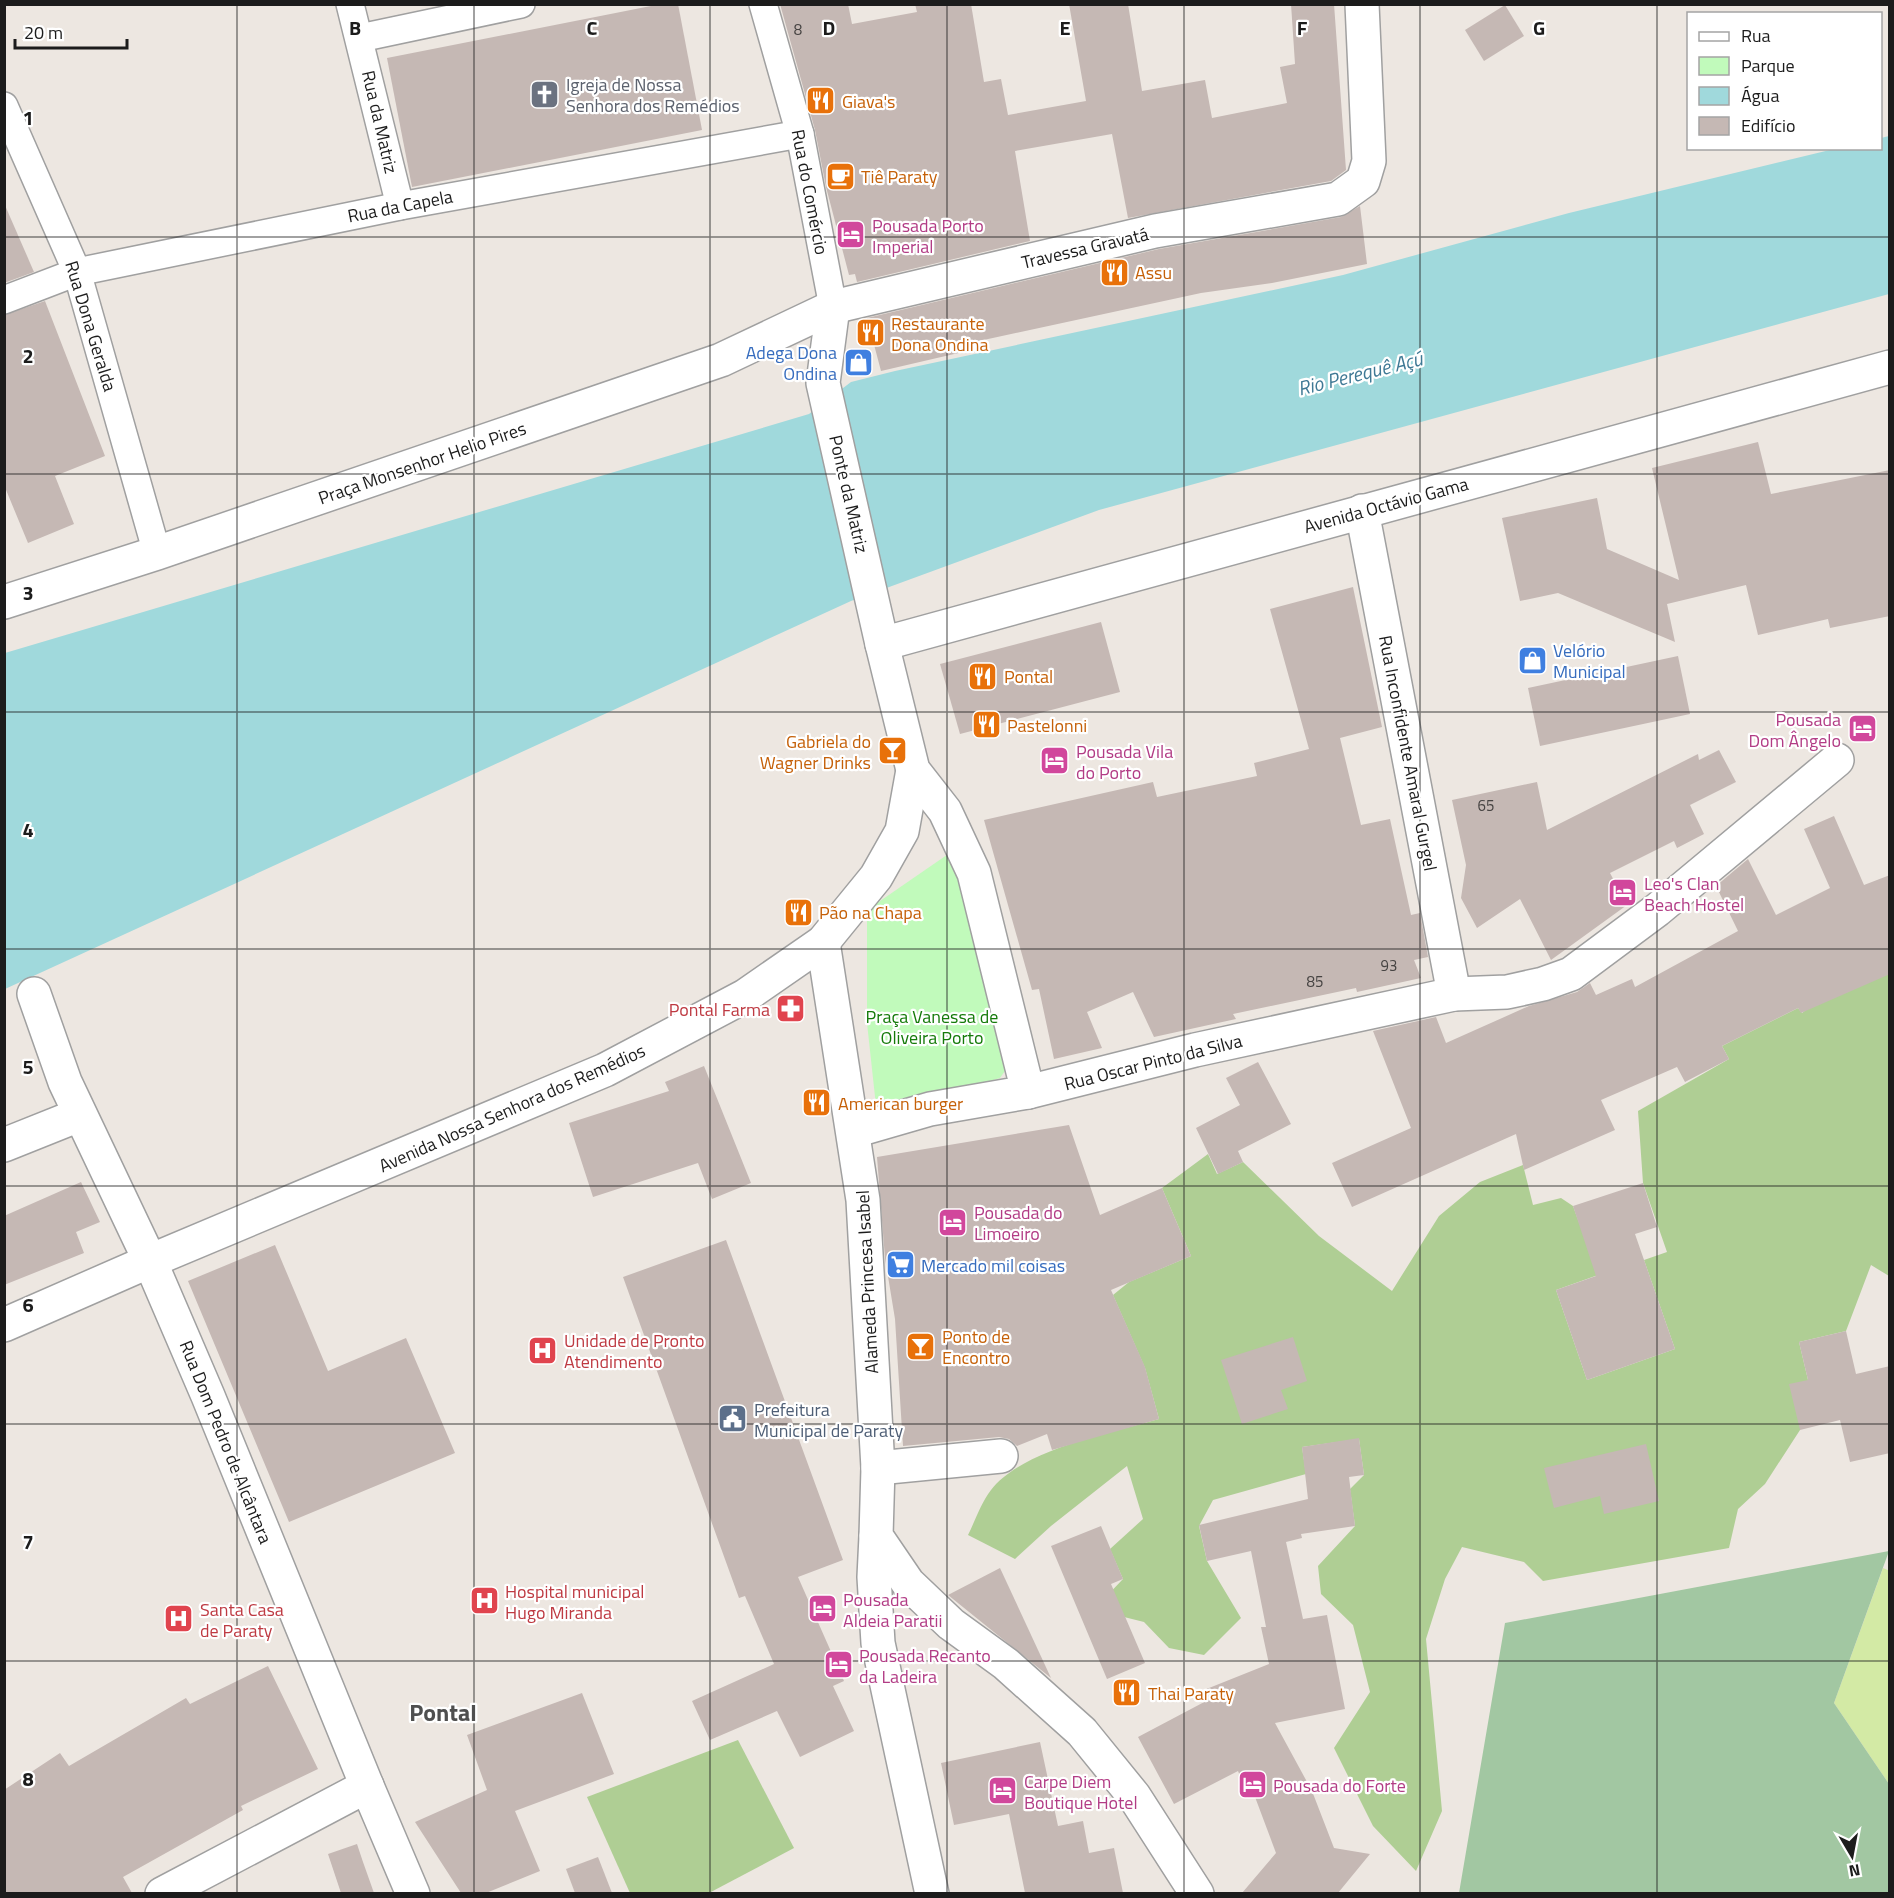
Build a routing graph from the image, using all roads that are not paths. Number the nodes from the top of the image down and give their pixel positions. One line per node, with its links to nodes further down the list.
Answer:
1 (350, 4): 5 (street, Rua da Matriz)
2 (521, 4): 5 (street)
3 (763, 4): 7 (street, Rua do Comércio)
4 (1362, 4): 11 (street, Travessa Gravatá)
5 (360, 38): 8 (street, Rua da Matriz)
6 (4, 106): 9 (street, Rua Dona Geralda)
7 (800, 134): 8 (street, Rua da Capela); 11 (street, Rua do Comércio)
8 (400, 206): 9 (street, Rua da Capela)
9 (77, 272): 10 (street, Rua da Capela); 15 (street, Rua Dona Geralda)
10 (4, 300)
11 (833, 307): 13 (street, Rua do Comércio); 15 (street, Praça Monsenhor Helio Pires)
12 (1890, 367): 14 (street, Avenida Octávio Gama)
13 (823, 383): 17 (street, Ponte da Matriz)
14 (1362, 511): 17 (street, Avenida Octávio Gama); 22 (street, Rua Inconfidente Amaral Gurgel)
15 (157, 553): 16 (street, Praça Monsenhor Helio Pires)
16 (4, 602)
17 (882, 644): 19 (street, Ponte da Matriz)
18 (1837, 759): 22 (street, Rua Oscar Pinto da Silva)
19 (913, 770): 20 (street, Avenida Nossa Senhora dos Remédios); 23 (street)
20 (823, 942): 25 (street, Alameda Princesa Isabel); 27 (street, Avenida Nossa Senhora dos Remédios)
21 (34, 994): 24 (street, Rua Dom Pedro de Alcântara)
22 (1454, 994): 23 (street, Rua Oscar Pinto da Silva)
23 (1028, 1092): 25 (street, Rua Oscar Pinto da Silva)
24 (80, 1115): 26 (street); 27 (street, Rua Dom Pedro de Alcântara)
25 (854, 1131): 30 (street, Alameda Princesa Isabel)
26 (4, 1144)
27 (150, 1261): 28 (street, Avenida Nossa Senhora dos Remédios); 32 (street, Rua Dom Pedro de Alcântara)
28 (4, 1325)
29 (1001, 1456): 30 (street)
30 (878, 1468): 31 (street, Alameda Princesa Isabel)
31 (876, 1536): 35 (street, Alameda Princesa Isabel); 36 (street)
32 (366, 1786): 33 (street); 34 (street, Rua Dom Pedro de Alcântara)
33 (162, 1893)
34 (414, 1893)
35 (932, 1893)
36 (1197, 1893)

